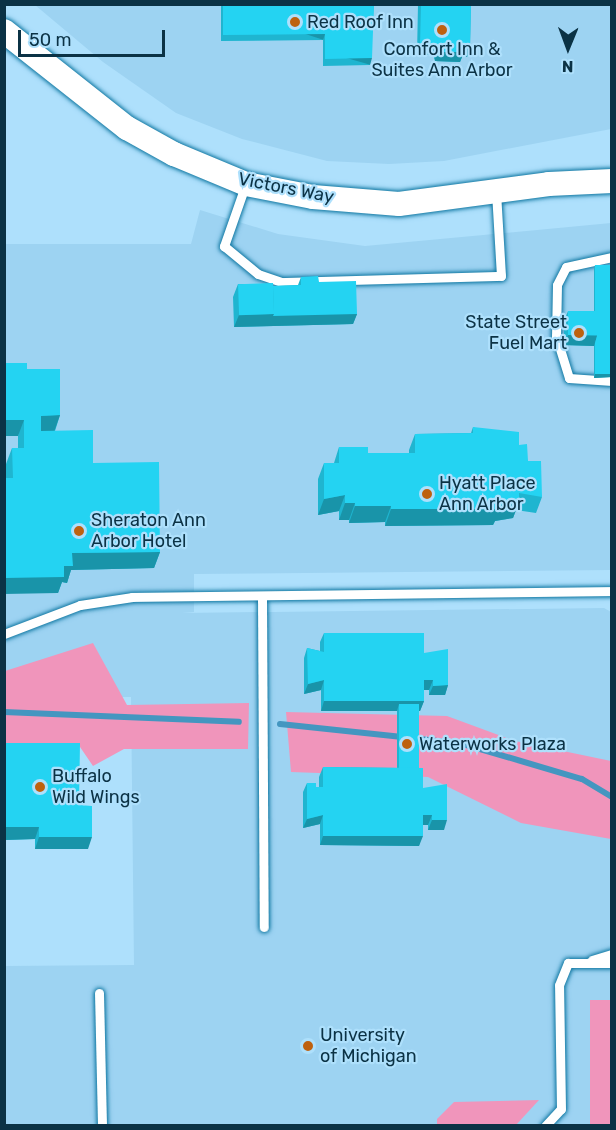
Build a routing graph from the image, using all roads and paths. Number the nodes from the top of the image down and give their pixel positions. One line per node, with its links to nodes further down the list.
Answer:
1 (4, 31): 4 (street, Victors Way)
2 (612, 164): 5 (street)
3 (612, 181): 5 (street, Victors Way)
4 (246, 184): 6 (street, Victors Way); 6 (lane)
5 (549, 184): 6 (street, Victors Way)
6 (496, 194)
7 (612, 257): 8 (lane)
8 (612, 381)
9 (612, 591): 10 (lane)
10 (262, 596): 11 (lane); 12 (lane)
11 (4, 634)
12 (264, 927)
13 (612, 954): 14 (lane)
14 (584, 963): 15 (lane); 18 (lane)
15 (612, 963)
16 (99, 993): 17 (lane)
17 (102, 1125)
18 (545, 1125)

